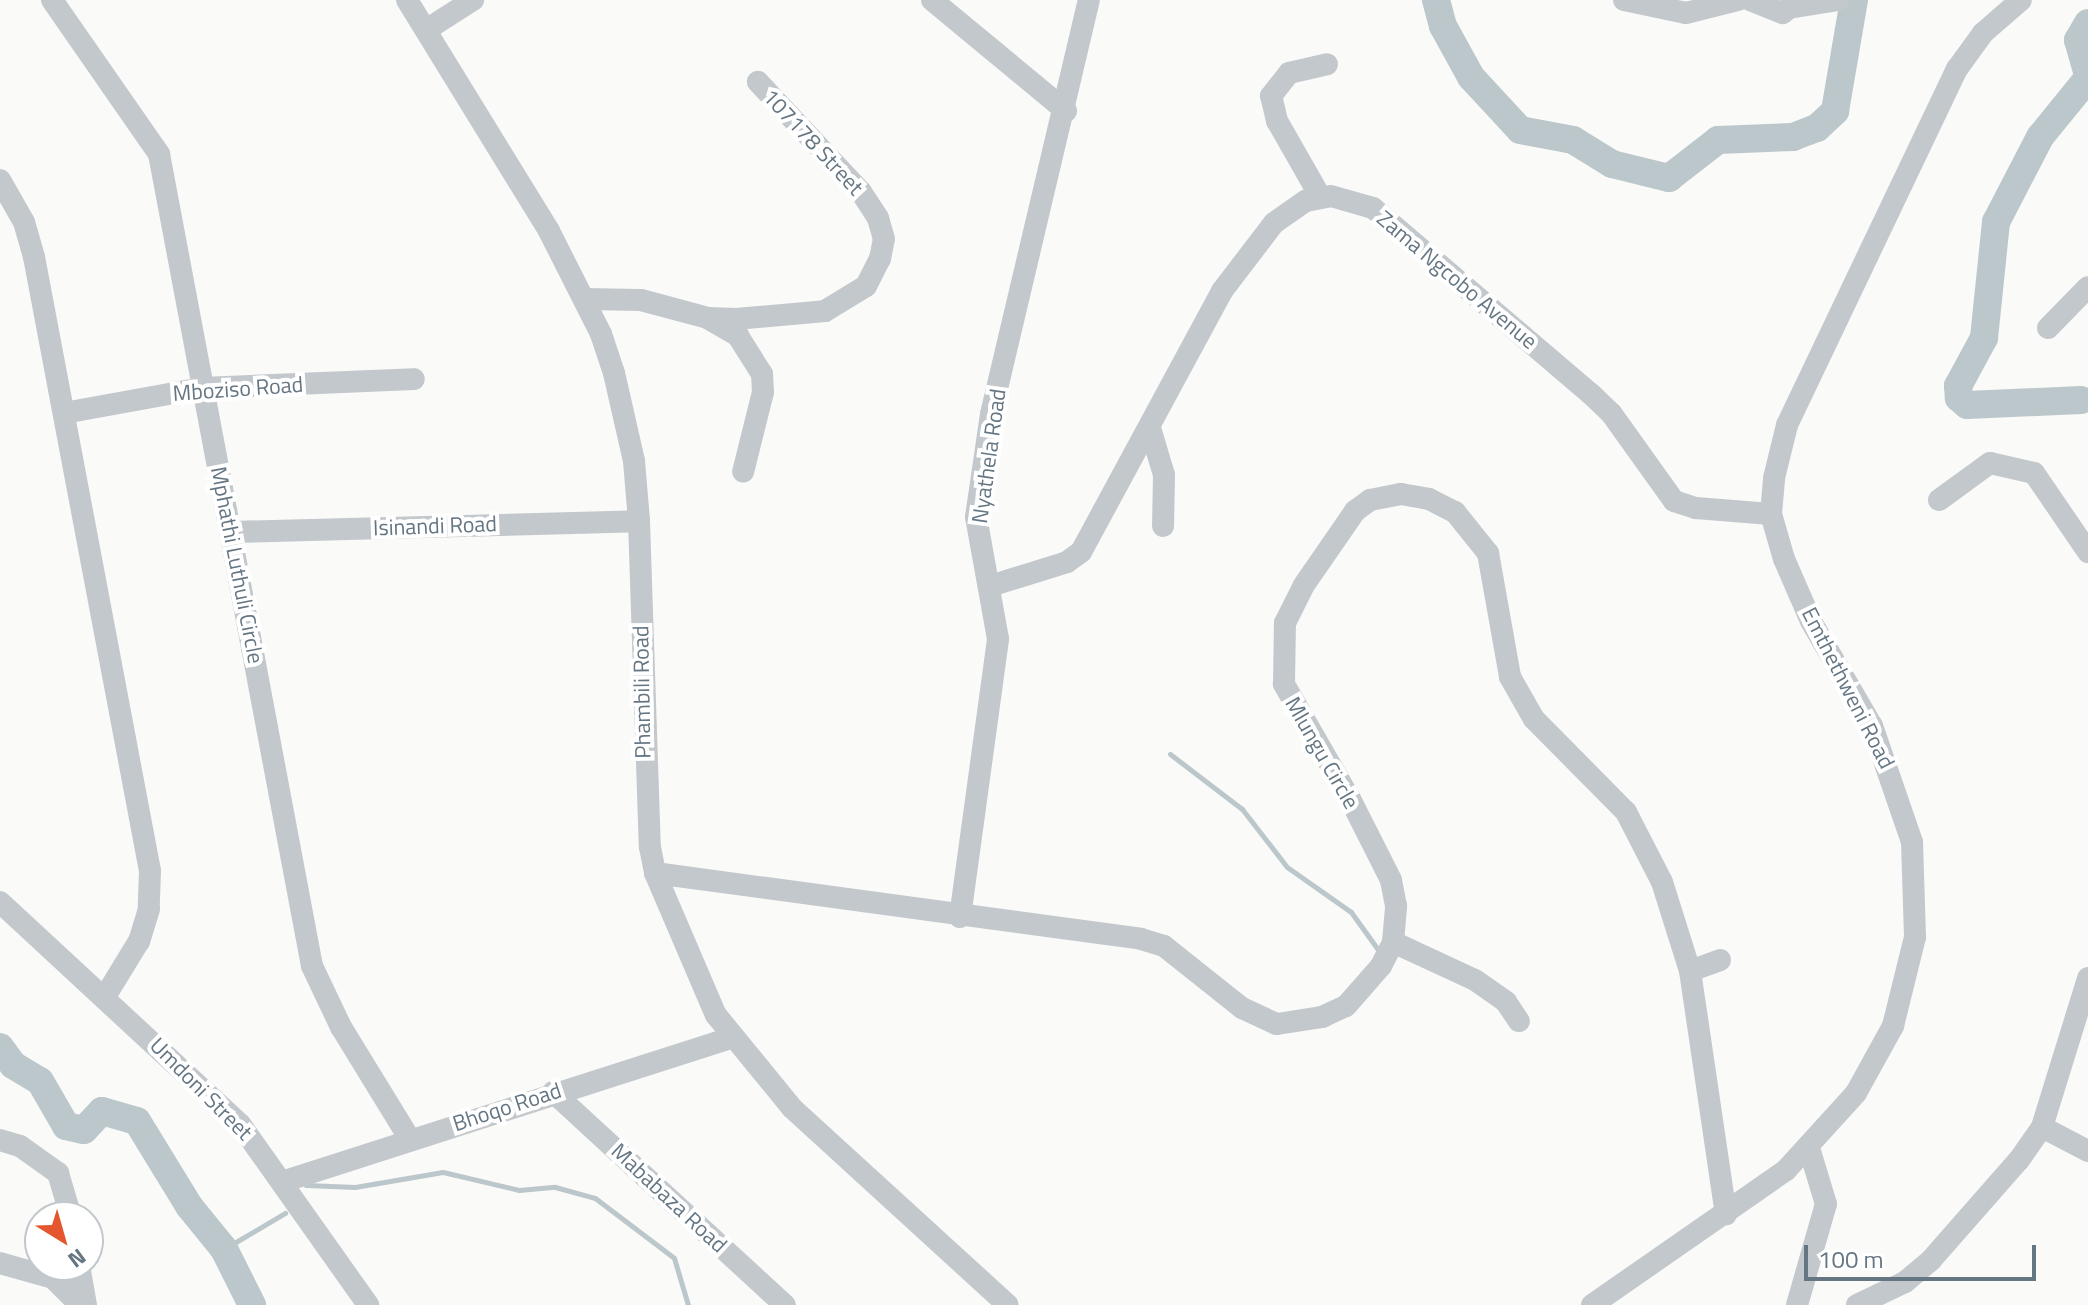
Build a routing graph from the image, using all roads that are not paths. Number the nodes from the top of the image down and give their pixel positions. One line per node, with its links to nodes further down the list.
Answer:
1 (52, 0): 23 (street, Mphathi Luthuli Circle)
2 (407, 0): 12 (street, Phambili Road)
3 (473, 0): 12 (street)
4 (932, 0): 15 (street)
5 (1089, 0): 15 (street, Nyathela Road)
6 (1624, 0): 7 (street)
7 (1738, 0)
8 (1750, 0): 11 (street)
9 (1838, 0): 11 (street)
10 (2011, 1): 28 (street, Emthethweni Road)
11 (1797, 3)
12 (426, 30): 19 (street, Phambili Road)
13 (1327, 64): 17 (street)
14 (758, 82): 20 (street, 107178 Street)
15 (1066, 111): 33 (street, Nyathela Road)
16 (0, 180): 24 (street)
17 (1321, 198): 25 (street); 28 (street, Zama Ngcobo Avenue)
18 (2088, 287): 21 (street)
19 (584, 299): 20 (street, 107178 Street); 29 (street, Phambili Road)
20 (708, 318): 26 (street)
21 (2048, 328)
22 (414, 379): 23 (street, Mboziso Road)
23 (202, 388): 24 (street, Mboziso Road); 31 (street, Mphathi Luthuli Circle)
24 (64, 413): 41 (street)
25 (1150, 428): 30 (street); 33 (street)
26 (743, 472)
27 (1939, 500): 32 (street)
28 (1771, 514): 48 (street, Emthethweni Road)
29 (639, 521): 31 (street, Isinandi Road); 34 (street, Phambili Road)
30 (1163, 526)
31 (232, 532): 46 (street, Mphathi Luthuli Circle)
32 (2088, 552)
33 (990, 586): 36 (street, Nyathela Road)
34 (655, 873): 36 (street, Mlungu Circle); 43 (street, Phambili Road)
35 (0, 902): 41 (street, Umdoni Street)
36 (960, 917): 37 (street, Mlungu Circle)
37 (1393, 942): 39 (street, Mlungu Circle); 42 (street)
38 (1720, 960): 39 (street)
39 (1690, 971): 52 (street, Mlungu Circle)
40 (2088, 978): 45 (street)
41 (106, 995): 50 (street, Umdoni Street)
42 (1519, 1021)
43 (731, 1038): 44 (street, Bhoqo Road); 58 (street, Phambili Road)
44 (553, 1092): 46 (street, Bhoqo Road); 57 (street, Mababaza Road)
45 (2042, 1127): 49 (street); 61 (street)
46 (409, 1138): 50 (street, Bhoqo Road)
47 (0, 1140): 51 (street)
48 (1809, 1148): 52 (street, Emthethweni Road); 60 (street)
49 (2088, 1151)
50 (285, 1181): 56 (street, Umdoni Street)
51 (66, 1201)
52 (1726, 1214): 59 (street, Emthethweni Road)
53 (0, 1263): 55 (street)
54 (81, 1281): 55 (street)
55 (83, 1305)
56 (368, 1305)
57 (785, 1305)
58 (1008, 1305)
59 (1592, 1305)
60 (1797, 1305)
61 (1857, 1305)

